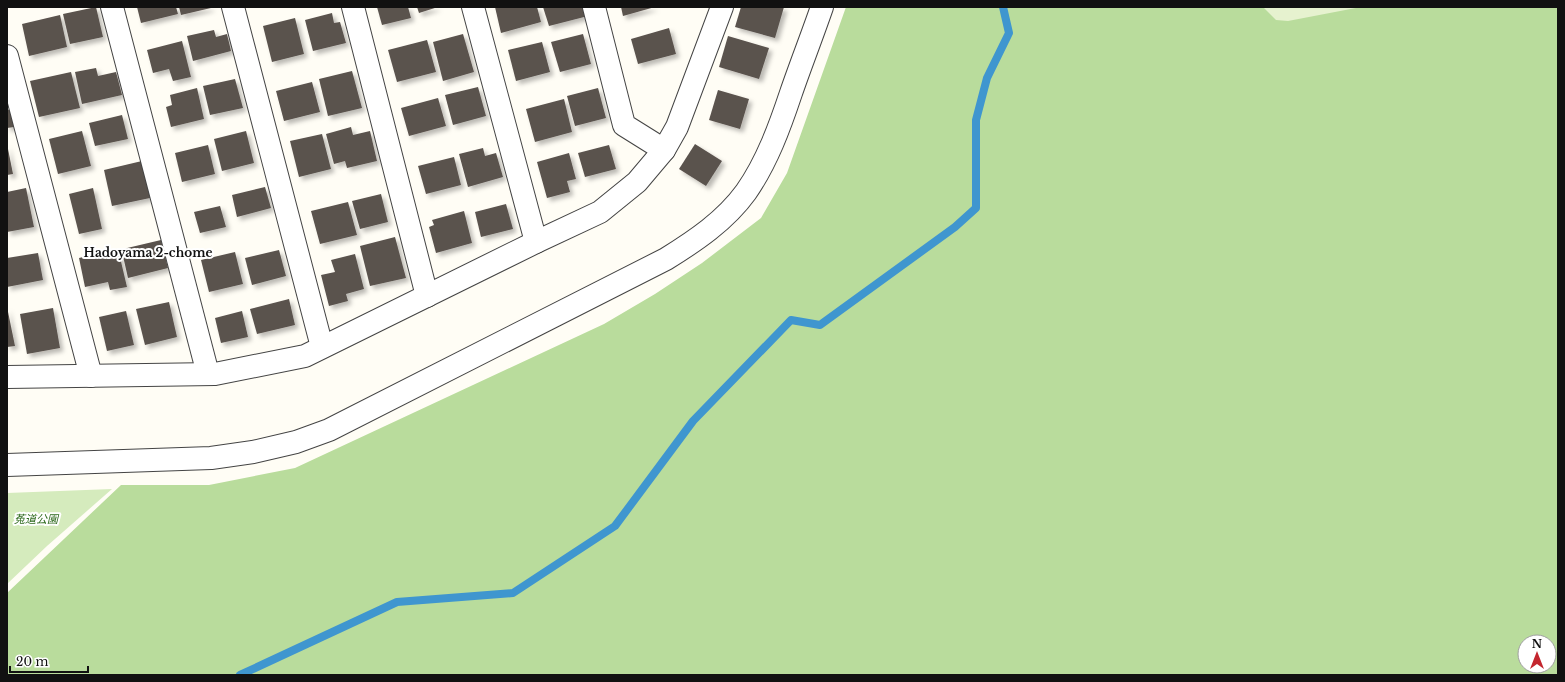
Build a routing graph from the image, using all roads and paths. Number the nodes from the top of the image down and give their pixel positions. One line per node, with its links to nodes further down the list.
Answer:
1 (112, 7): 13 (street)
2 (233, 7): 12 (street)
3 (353, 7): 11 (street)
4 (473, 7): 10 (street)
5 (594, 7): 9 (street)
6 (722, 7): 9 (street)
7 (822, 7): 16 (street)
8 (7, 56): 14 (street)
9 (664, 150): 10 (street)
10 (536, 242): 11 (street)
11 (427, 296): 12 (street)
12 (322, 347): 13 (street)
13 (208, 374): 14 (street)
14 (91, 376): 15 (street)
15 (7, 377)
16 (7, 465)

